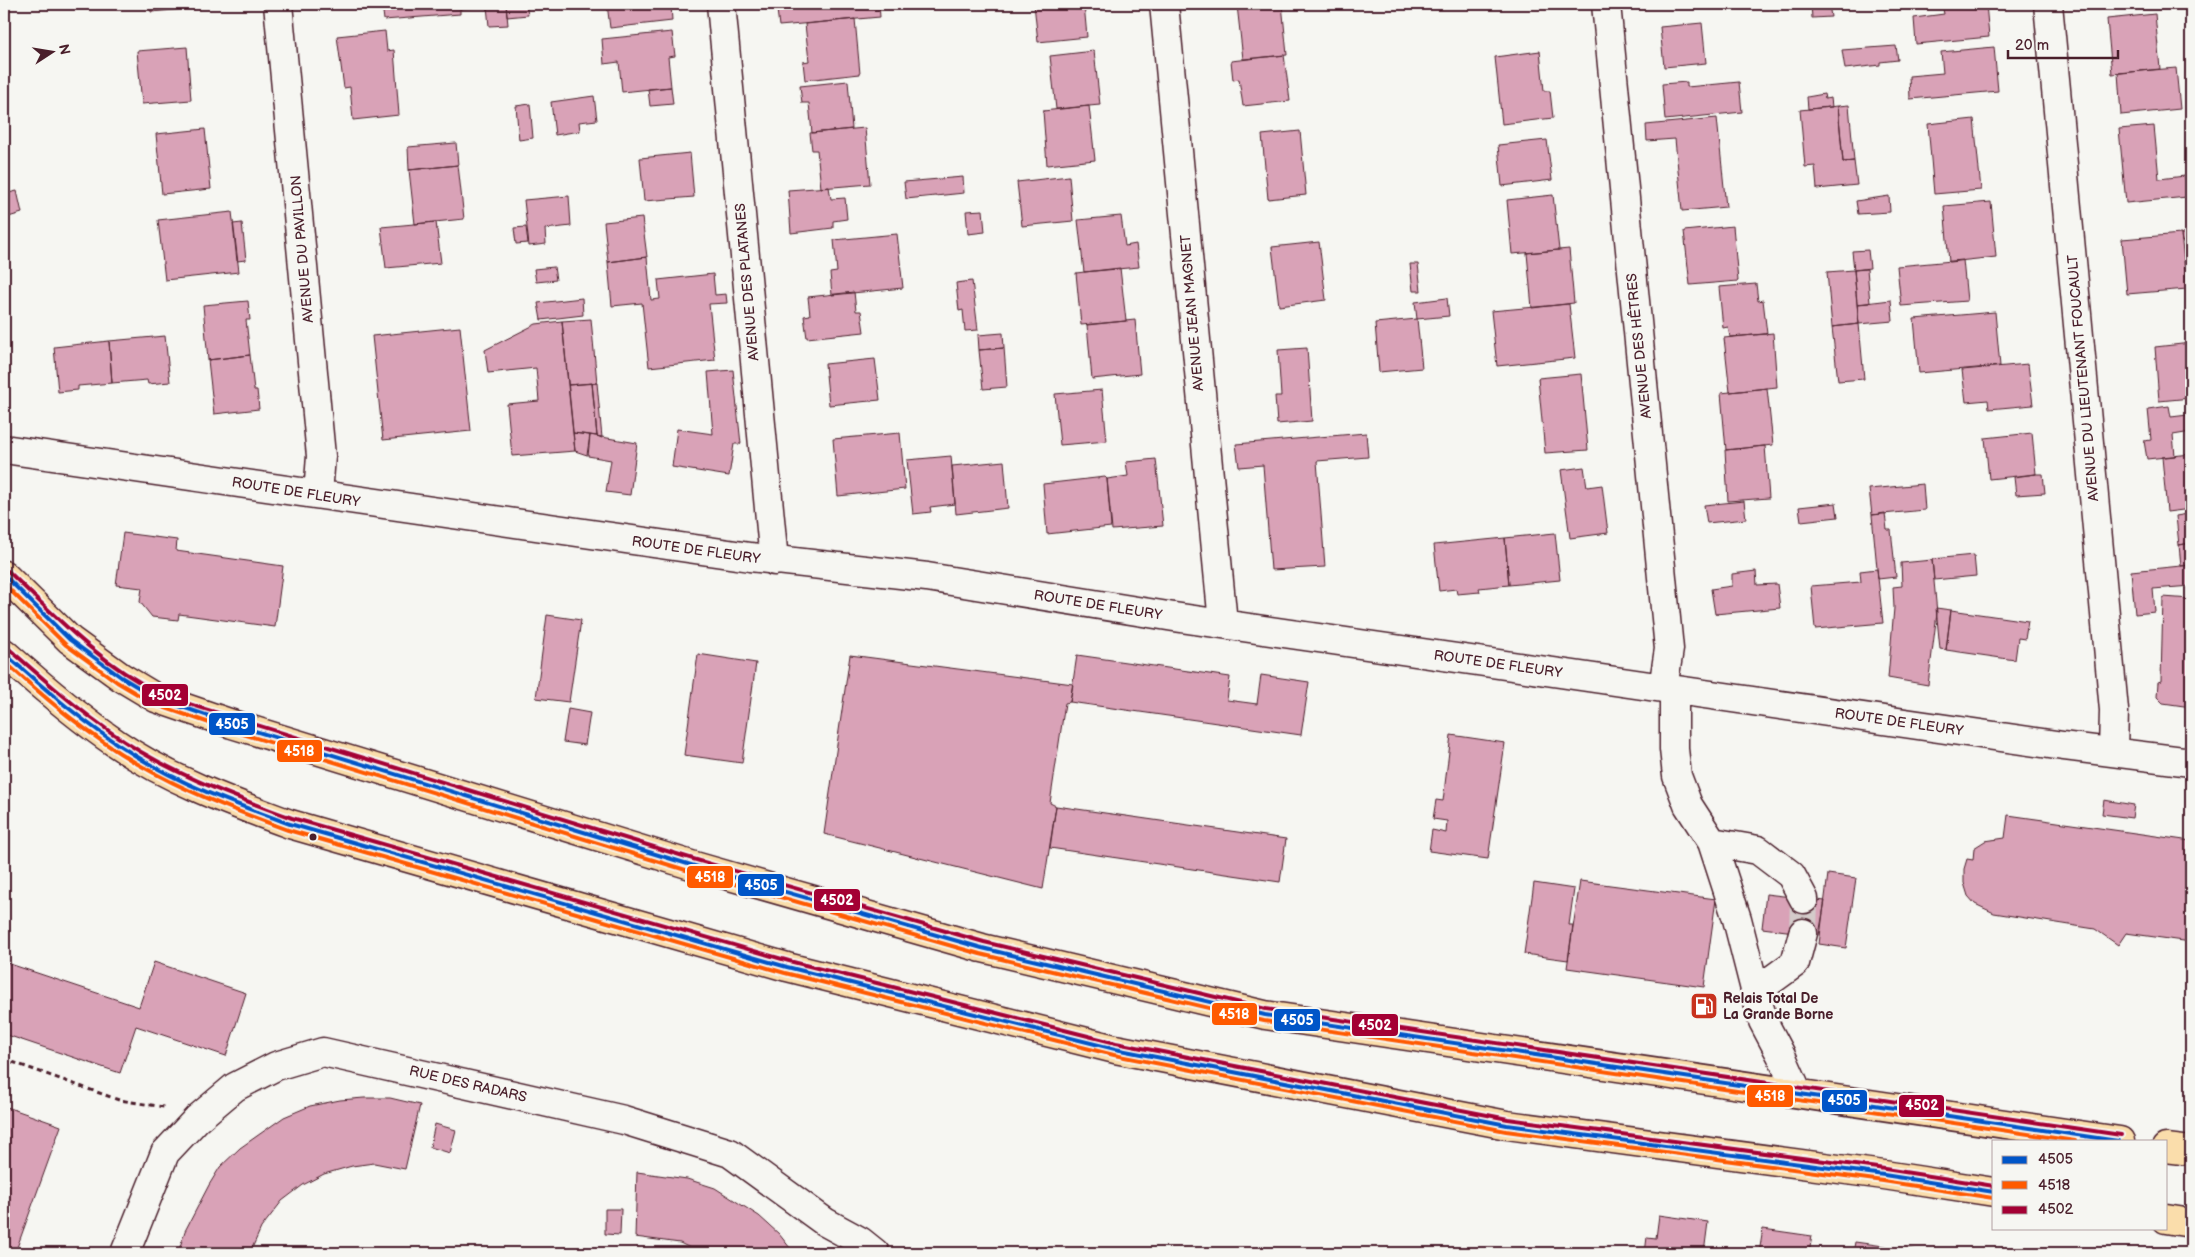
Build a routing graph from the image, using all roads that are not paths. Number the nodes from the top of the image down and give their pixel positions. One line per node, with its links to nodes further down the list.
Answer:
1 (278, 4): 7 (street, AVENUE DU PAVILLON)
2 (721, 4): 8 (street, AVENUE DES PLATANES)
3 (1164, 4): 10 (street, AVENUE JEAN MAGNET)
4 (1606, 4): 12 (street, AVENUE DES HÊTRES)
5 (2048, 4): 13 (street, AVENUE DU LIEUTENANT FOUCAULT)
6 (4, 449): 7 (street, ROUTE DE FLEURY)
7 (318, 494): 8 (street, ROUTE DE FLEURY)
8 (774, 561): 10 (street, ROUTE DE FLEURY)
9 (4, 575): 19 (main road)
10 (1223, 623): 12 (street, ROUTE DE FLEURY)
11 (4, 653): 23 (main road)
12 (1668, 689): 13 (street, ROUTE DE FLEURY); 15 (street, AVENUE DES HÊTRES)
13 (2113, 752): 14 (street, ROUTE DE FLEURY)
14 (2191, 762)
15 (1712, 842): 16 (street); 18 (street, AVENUE DES HÊTRES)
16 (1804, 898)
17 (1803, 933): 18 (street)
18 (1755, 992): 19 (street, AVENUE DES HÊTRES)
19 (1798, 1093): 20 (main road)
20 (2113, 1140)
21 (2168, 1148): 22 (main road)
22 (2191, 1151)
23 (1992, 1192)
24 (2168, 1219): 25 (main road)
25 (2191, 1223)
26 (125, 1253): 27 (street, RUE DES RADARS)
27 (875, 1253)

